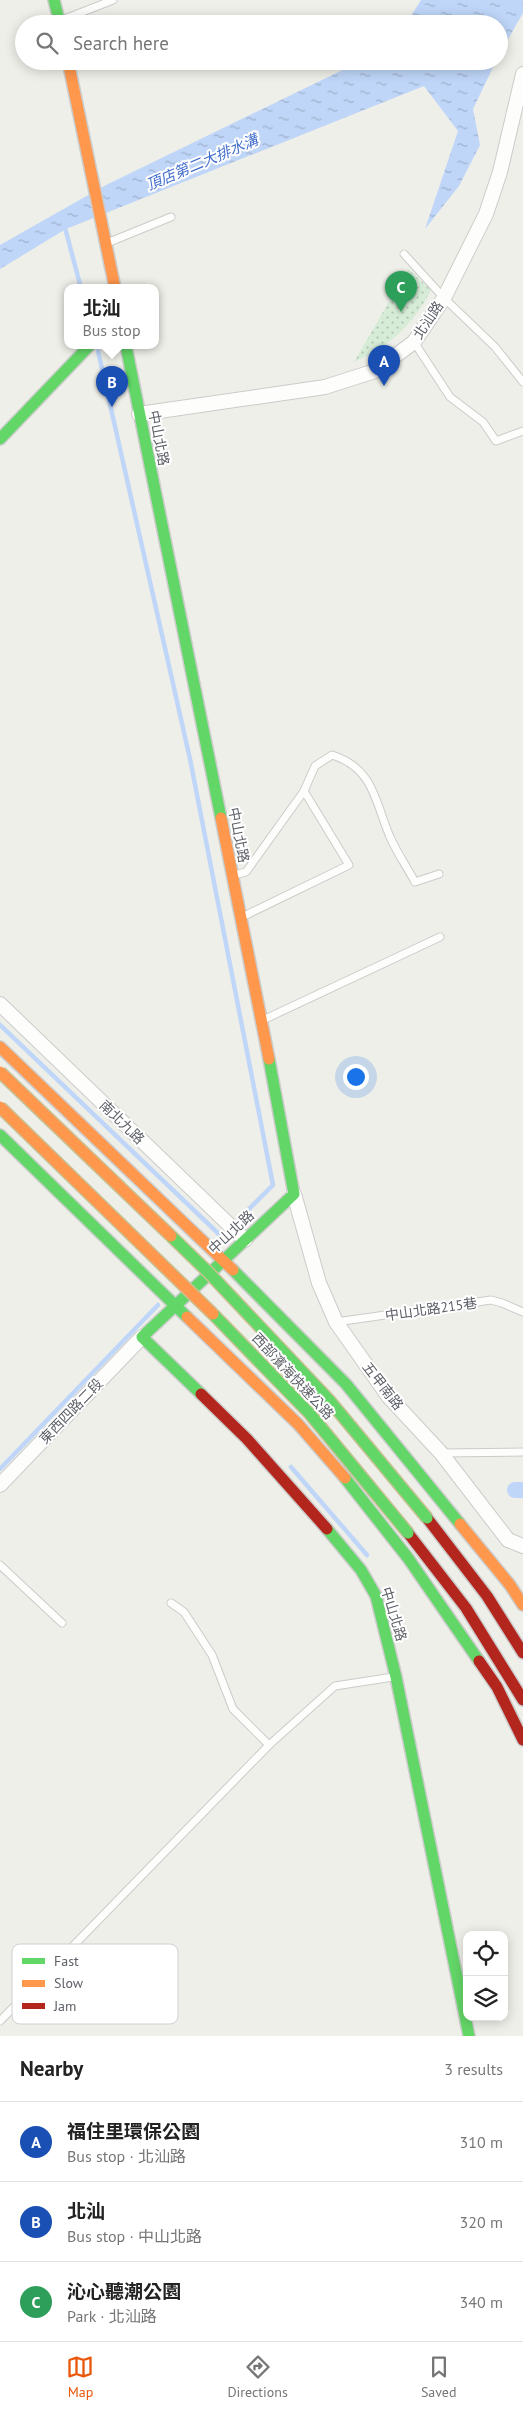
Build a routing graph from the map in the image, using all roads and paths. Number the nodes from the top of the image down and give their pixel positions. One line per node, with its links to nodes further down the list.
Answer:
1 (54, 0): 3 (main road)
2 (113, 0): 4 (lane)
3 (57, 15)
4 (76, 15)
5 (70, 70): 10 (main road)
6 (523, 74): 8 (street)
7 (523, 117): 8 (street, 北汕路)
8 (507, 139): 13 (street, 北汕路)
9 (171, 217): 10 (lane)
10 (106, 243): 12 (main road)
11 (404, 254): 13 (lane)
12 (114, 284)
13 (444, 298): 14 (street, 北汕路); 17 (lane)
14 (414, 342): 18 (street, 北汕路); 19 (lane)
15 (86, 349): 20 (main road)
16 (127, 349): 18 (main road, 中山北路)
17 (523, 382)
18 (139, 414): 23 (main road, 中山北路)
19 (523, 431)
20 (0, 439)
21 (304, 791): 22 (lane); 23 (lane); 24 (lane)
22 (439, 874)
23 (232, 876): 24 (main road, 中山北路)
24 (241, 918): 27 (main road, 中山北路)
25 (440, 938): 27 (lane)
26 (0, 1004): 33 (street, 南北九路)
27 (262, 1021): 32 (main road, 中山北路)
28 (0, 1047): 34 (main road)
29 (0, 1072): 47 (main road, 西部濱海快速公路, bridge)
30 (0, 1107): 49 (main road, 西部濱海快速公路, bridge)
31 (0, 1136): 35 (main road)
32 (294, 1194): 33 (main road, 中山北路); 37 (street, 五甲南路)
33 (245, 1240): 34 (main road, 中山北路)
34 (223, 1260): 35 (main road, 中山北路); 45 (main road)
35 (176, 1304): 38 (main road, 中山北路); 50 (main road)
36 (523, 1312): 37 (lane, 中山北路215巷)
37 (336, 1322): 40 (street, 五甲南路)
38 (142, 1337): 41 (street, 東西四路二段); 48 (main road, 中山北路)
39 (523, 1452): 40 (lane)
40 (441, 1454): 42 (street, 五甲南路)
41 (0, 1485)
42 (523, 1546)
43 (0, 1565): 46 (lane)
44 (171, 1603): 51 (lane)
45 (523, 1605)
46 (62, 1623)
47 (523, 1653)
48 (396, 1677): 51 (lane); 55 (main road, 中山北路)
49 (523, 1700)
50 (523, 1740)
51 (269, 1745): 52 (lane)
52 (74, 1944)
53 (12, 2008): 54 (lane)
54 (0, 2020)
55 (469, 2036)

